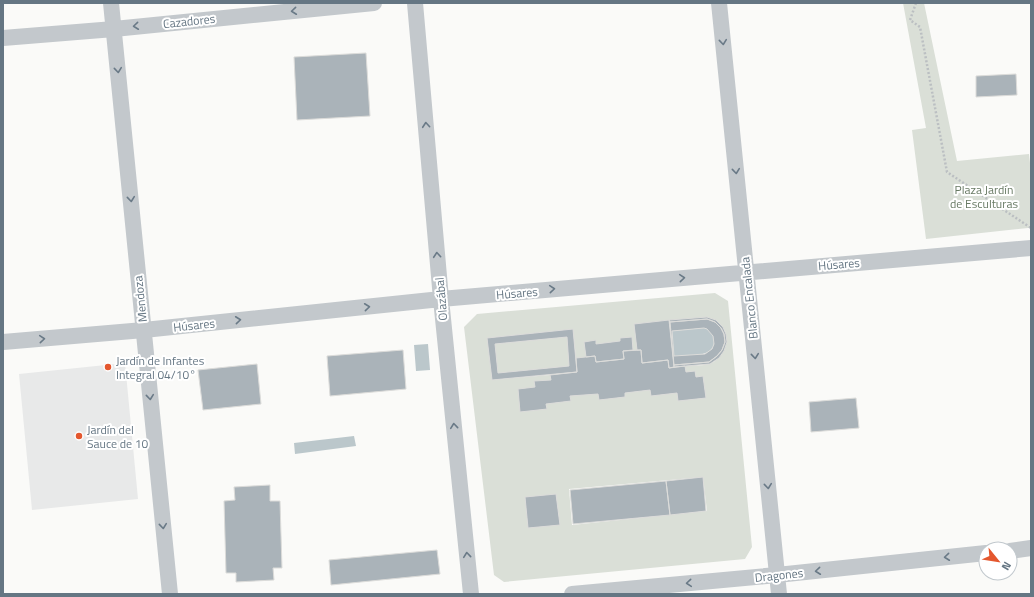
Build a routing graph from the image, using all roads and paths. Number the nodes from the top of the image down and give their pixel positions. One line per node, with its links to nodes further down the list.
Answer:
1 (111, 3): 6 (street, Mendoza)
2 (374, 3): 6 (street, Cazadores, one-way to 6)
3 (416, 3): 11 (street, Olazábal, one-way to 3)
4 (720, 3): 10 (street, Blanco Encalada, one-way to 10)
5 (916, 3): 8 (path)
6 (114, 29): 7 (street, Cazadores); 12 (street, Mendoza, one-way to 12)
7 (3, 38)
8 (1031, 228)
9 (1031, 248): 10 (street, Húsares)
10 (746, 272): 11 (street, Húsares, one-way to 10); 17 (street, Blanco Encalada, one-way to 17)
11 (441, 299): 12 (street, Húsares, one-way to 11); 19 (street, Olazábal, one-way to 11)
12 (144, 330): 13 (street, Húsares, one-way to 12); 18 (street, Mendoza, one-way to 18)
13 (3, 342)
14 (1031, 548): 15 (street)
15 (1018, 549)
16 (978, 554): 17 (street, Dragones, one-way to 17)
17 (777, 575): 20 (street, Dragones, one-way to 20); 21 (street, Blanco Encalada)
18 (170, 594)
19 (471, 594)
20 (572, 594)
21 (779, 594)

